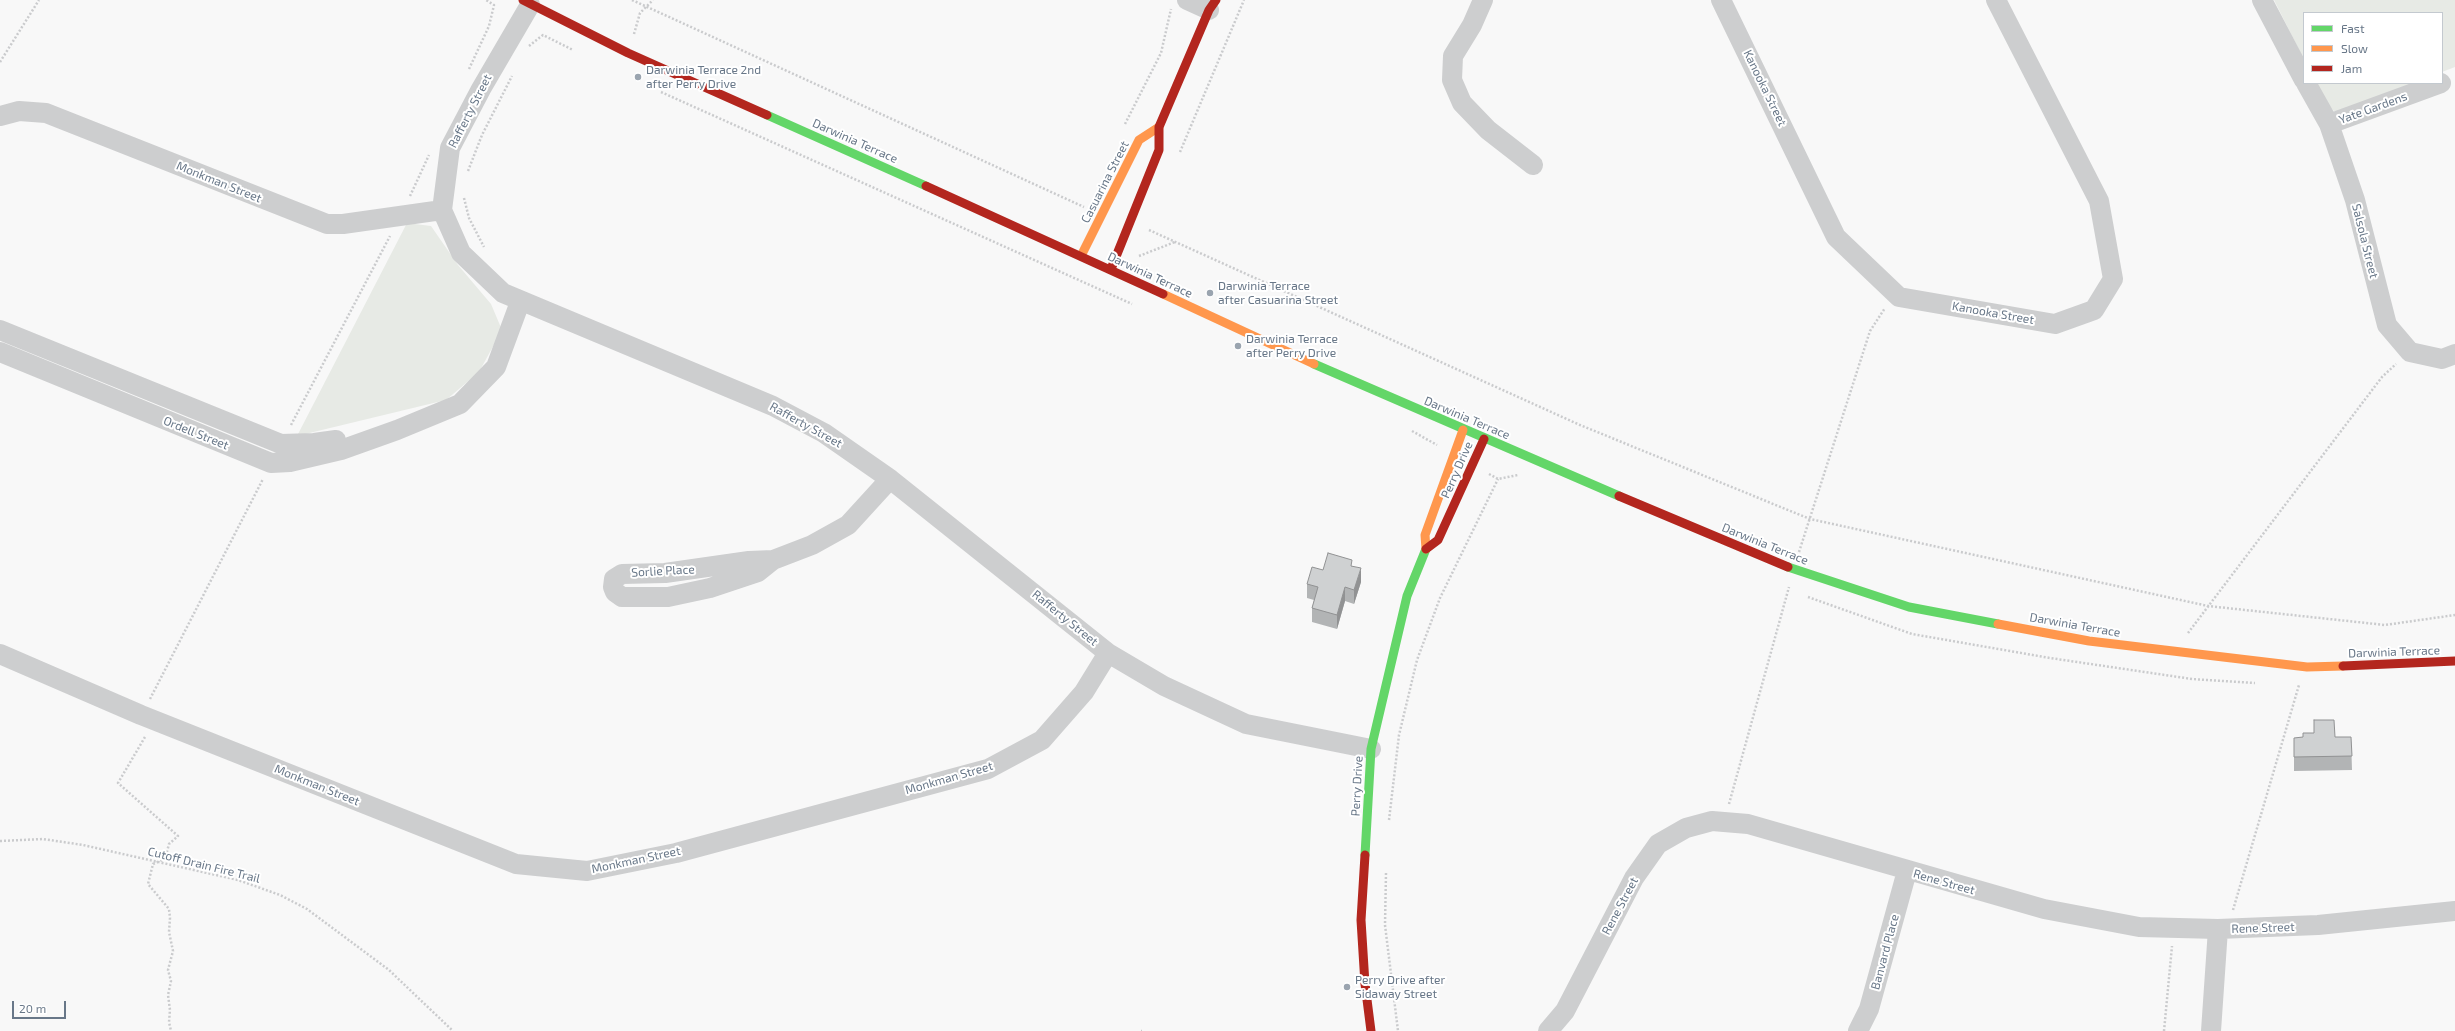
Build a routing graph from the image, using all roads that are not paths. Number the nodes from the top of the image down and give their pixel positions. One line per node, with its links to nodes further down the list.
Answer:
1 (1187, 0): 7 (street)
2 (1483, 0): 16 (street)
3 (1721, 0): 4 (street, Kanooka Street)
4 (1996, 0)
5 (2262, 0): 9 (street)
6 (527, 2): 17 (street, Rafferty Street); 18 (main road, Darwinia Terrace)
7 (1213, 5): 15 (main road)
8 (2455, 77): 10 (street, Yate Gardens)
9 (2303, 78)
10 (2443, 82)
11 (2307, 84): 14 (street, Salsola Street)
12 (2438, 84): 14 (street, Yate Gardens)
13 (0, 116): 17 (street, Monkman Street)
14 (2329, 124): 23 (street, Salsola Street)
15 (1159, 127): 18 (main road, Casuarina Street); 19 (main road)
16 (1533, 166)
17 (442, 210): 20 (street, Rafferty Street)
18 (1081, 256): 19 (main road, Darwinia Terrace)
19 (1111, 269): 25 (main road, Darwinia Terrace)
20 (520, 302): 24 (street, Ordell Street); 27 (street, Rafferty Street)
21 (0, 330): 24 (street, Ordell Street)
22 (0, 352): 24 (street, Ordell Street)
23 (2455, 354)
24 (397, 430)
25 (1463, 430): 26 (main road, Darwinia Terrace); 28 (main road, Perry Drive)
26 (1484, 439): 28 (main road, Perry Drive); 32 (main road, Darwinia Terrace)
27 (890, 479): 29 (street, Sorlie Place); 30 (street, Rafferty Street)
28 (1426, 549): 33 (main road, Perry Drive)
29 (773, 560): 29 (street, Sorlie Place)
30 (1108, 653): 31 (street, Monkman Street); 33 (street, Rafferty Street)
31 (0, 654)
32 (2455, 661)
33 (1371, 749): 37 (main road, Perry Drive)
34 (1907, 871): 36 (street, Rene Street); 38 (street, Rene Street); 39 (street, Banvard Place)
35 (2455, 910): 36 (street, Rene Street)
36 (2218, 930): 40 (street)
37 (1371, 1031)
38 (1548, 1031)
39 (1858, 1031)
40 (2211, 1031)

